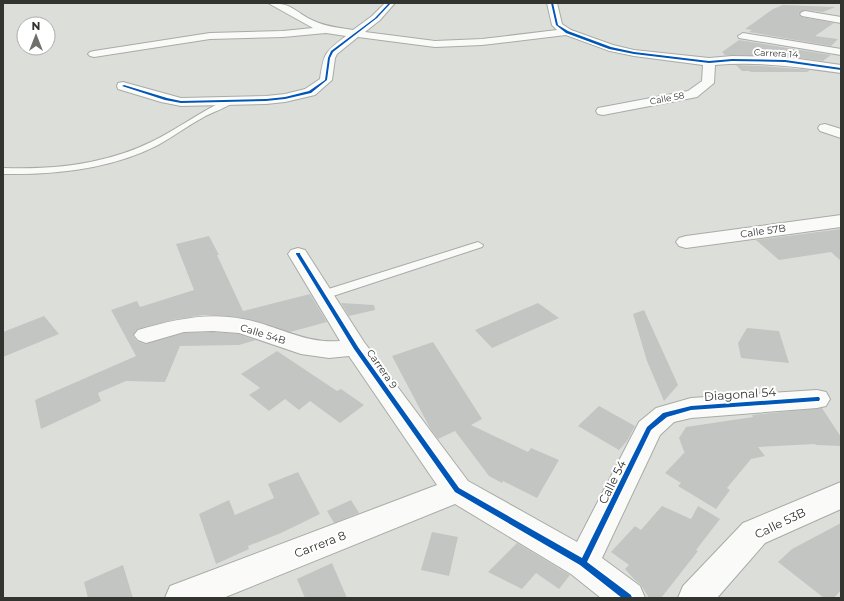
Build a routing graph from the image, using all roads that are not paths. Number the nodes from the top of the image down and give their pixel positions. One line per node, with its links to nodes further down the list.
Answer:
1 (273, 3): 6 (street)
2 (390, 3): 8 (street)
3 (552, 3): 7 (street)
4 (805, 14): 5 (street)
5 (841, 20)
6 (327, 30): 8 (street); 11 (street)
7 (567, 32): 8 (street); 12 (street, Carrera 14)
8 (354, 34): 15 (street)
9 (743, 36): 10 (street)
10 (841, 52)
11 (94, 54)
12 (709, 62): 13 (street, Carrera 14); 16 (street, Calle 58)
13 (840, 68)
14 (123, 86): 15 (street)
15 (231, 101): 19 (lane)
16 (603, 111)
17 (825, 128): 18 (street)
18 (841, 134)
19 (3, 171)
20 (841, 221): 21 (street, Calle 57B)
21 (686, 242)
22 (478, 245): 24 (lane)
23 (298, 254): 24 (street, Carrera 9)
24 (323, 295): 26 (street, Carrera 9)
25 (146, 335): 26 (street, Calle 54B)
26 (356, 348): 29 (street, Carrera 9)
27 (817, 399): 28 (street, Diagonal 54)
28 (665, 415): 31 (street, Calle 54)
29 (457, 490): 31 (street); 32 (street, Carrera 8)
30 (841, 496): 34 (street, Calle 53B)
31 (583, 562): 33 (street)
32 (182, 598)
33 (628, 598)
34 (695, 598)

